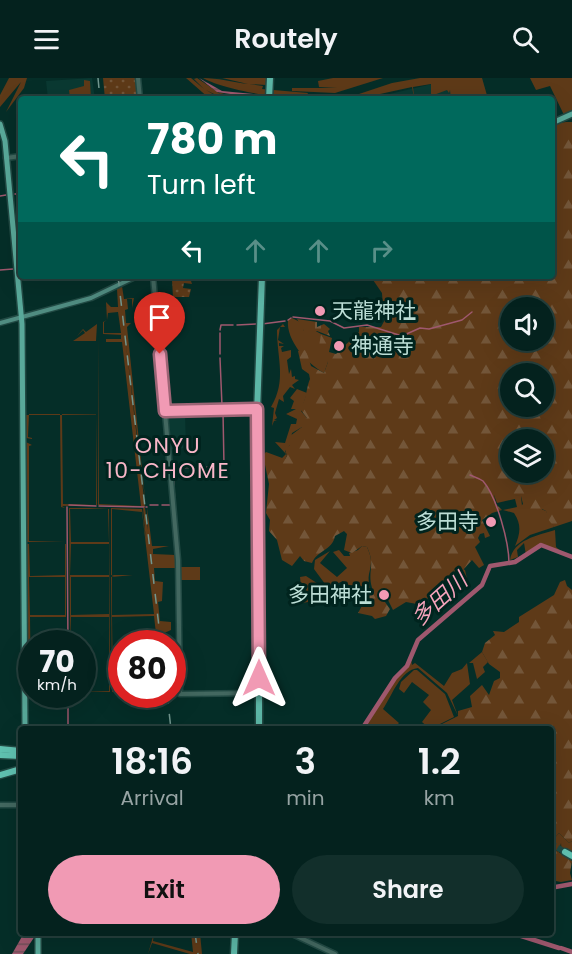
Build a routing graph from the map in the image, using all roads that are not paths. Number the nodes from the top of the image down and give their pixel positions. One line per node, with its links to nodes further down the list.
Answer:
1 (138, 78): 3 (street)
2 (270, 78): 4 (highway)
3 (140, 96)
4 (269, 96)
5 (572, 114): 6 (main road)
6 (555, 122)
7 (0, 124): 9 (main road)
8 (18, 156): 9 (street)
9 (6, 158): 10 (main road)
10 (18, 277)
11 (18, 279): 15 (main road)
12 (131, 279): 15 (main road)
13 (153, 279): 18 (street)
14 (262, 279): 17 (highway)
15 (22, 317): 16 (main road); 20 (main road)
16 (0, 323)
17 (257, 409): 18 (street); 19 (highway)
18 (165, 411): 19 (street)
19 (259, 693): 21 (highway)
20 (25, 726)
21 (259, 726)
22 (0, 753): 23 (highway)
23 (18, 753)
24 (18, 770): 25 (highway)
25 (0, 774)
26 (0, 805): 27 (street)
27 (18, 805)
28 (565, 852): 29 (highway)
29 (572, 856)
30 (38, 936): 33 (main road)
31 (235, 936): 34 (highway)
32 (296, 936): 35 (street)
33 (38, 954)
34 (234, 954)
35 (335, 954)

